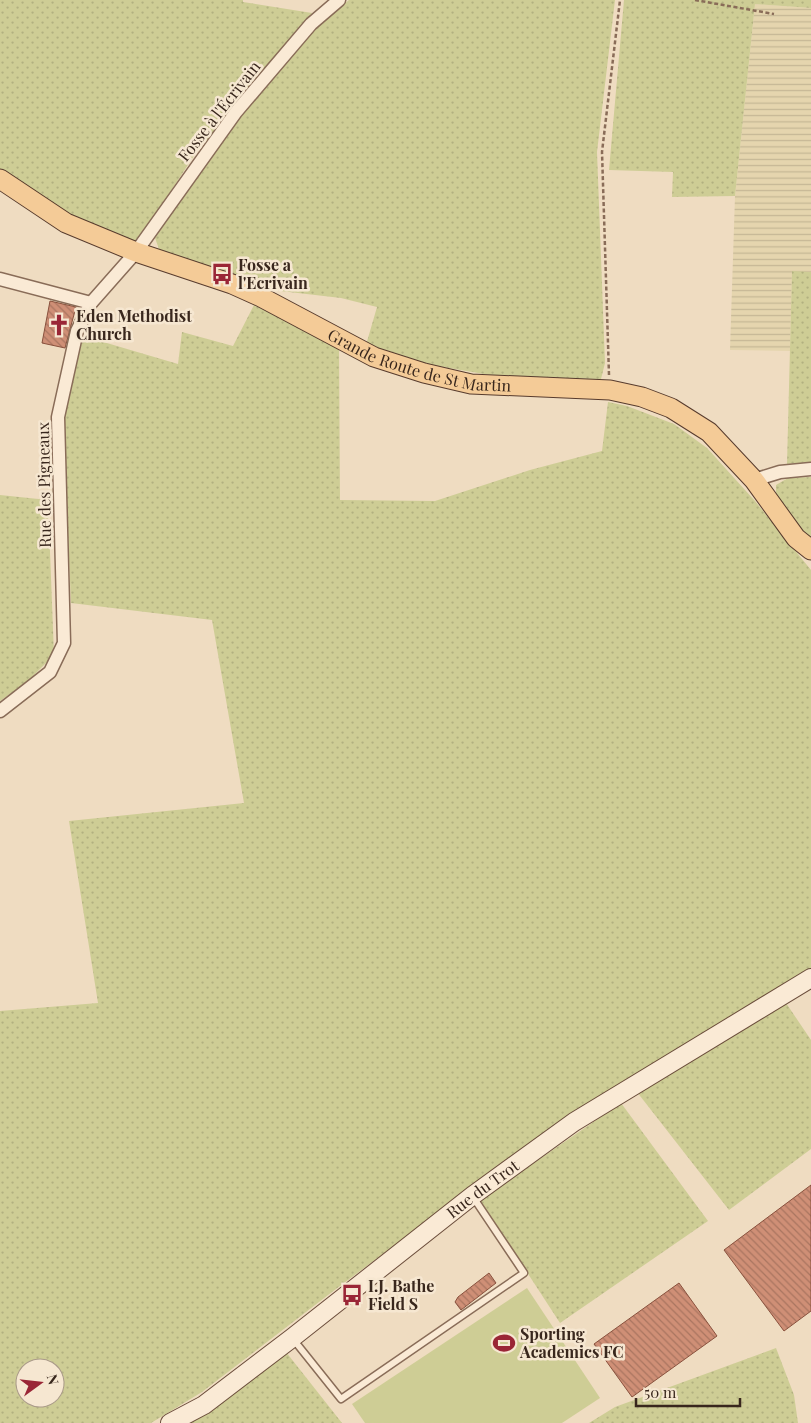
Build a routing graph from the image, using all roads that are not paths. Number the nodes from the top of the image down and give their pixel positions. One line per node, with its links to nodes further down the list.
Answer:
1 (339, 0): 3 (street, Fosse à l'Écrivain)
2 (0, 179): 3 (main road, Grande Route de St Martin)
3 (136, 252): 5 (street, Rue des Pigneaux); 7 (main road, Grande Route de St Martin)
4 (0, 279): 5 (street)
5 (91, 302): 9 (street, Rue des Pigneaux)
6 (811, 469): 7 (street)
7 (754, 480): 8 (main road, Grande Route de St Martin)
8 (811, 550)
9 (0, 711)
10 (811, 978): 11 (main road, Rue du Trot)
11 (472, 1196): 12 (main road, Rue du Trot); 12 (lane)
12 (292, 1338): 13 (main road, Rue du Trot)
13 (170, 1423)

